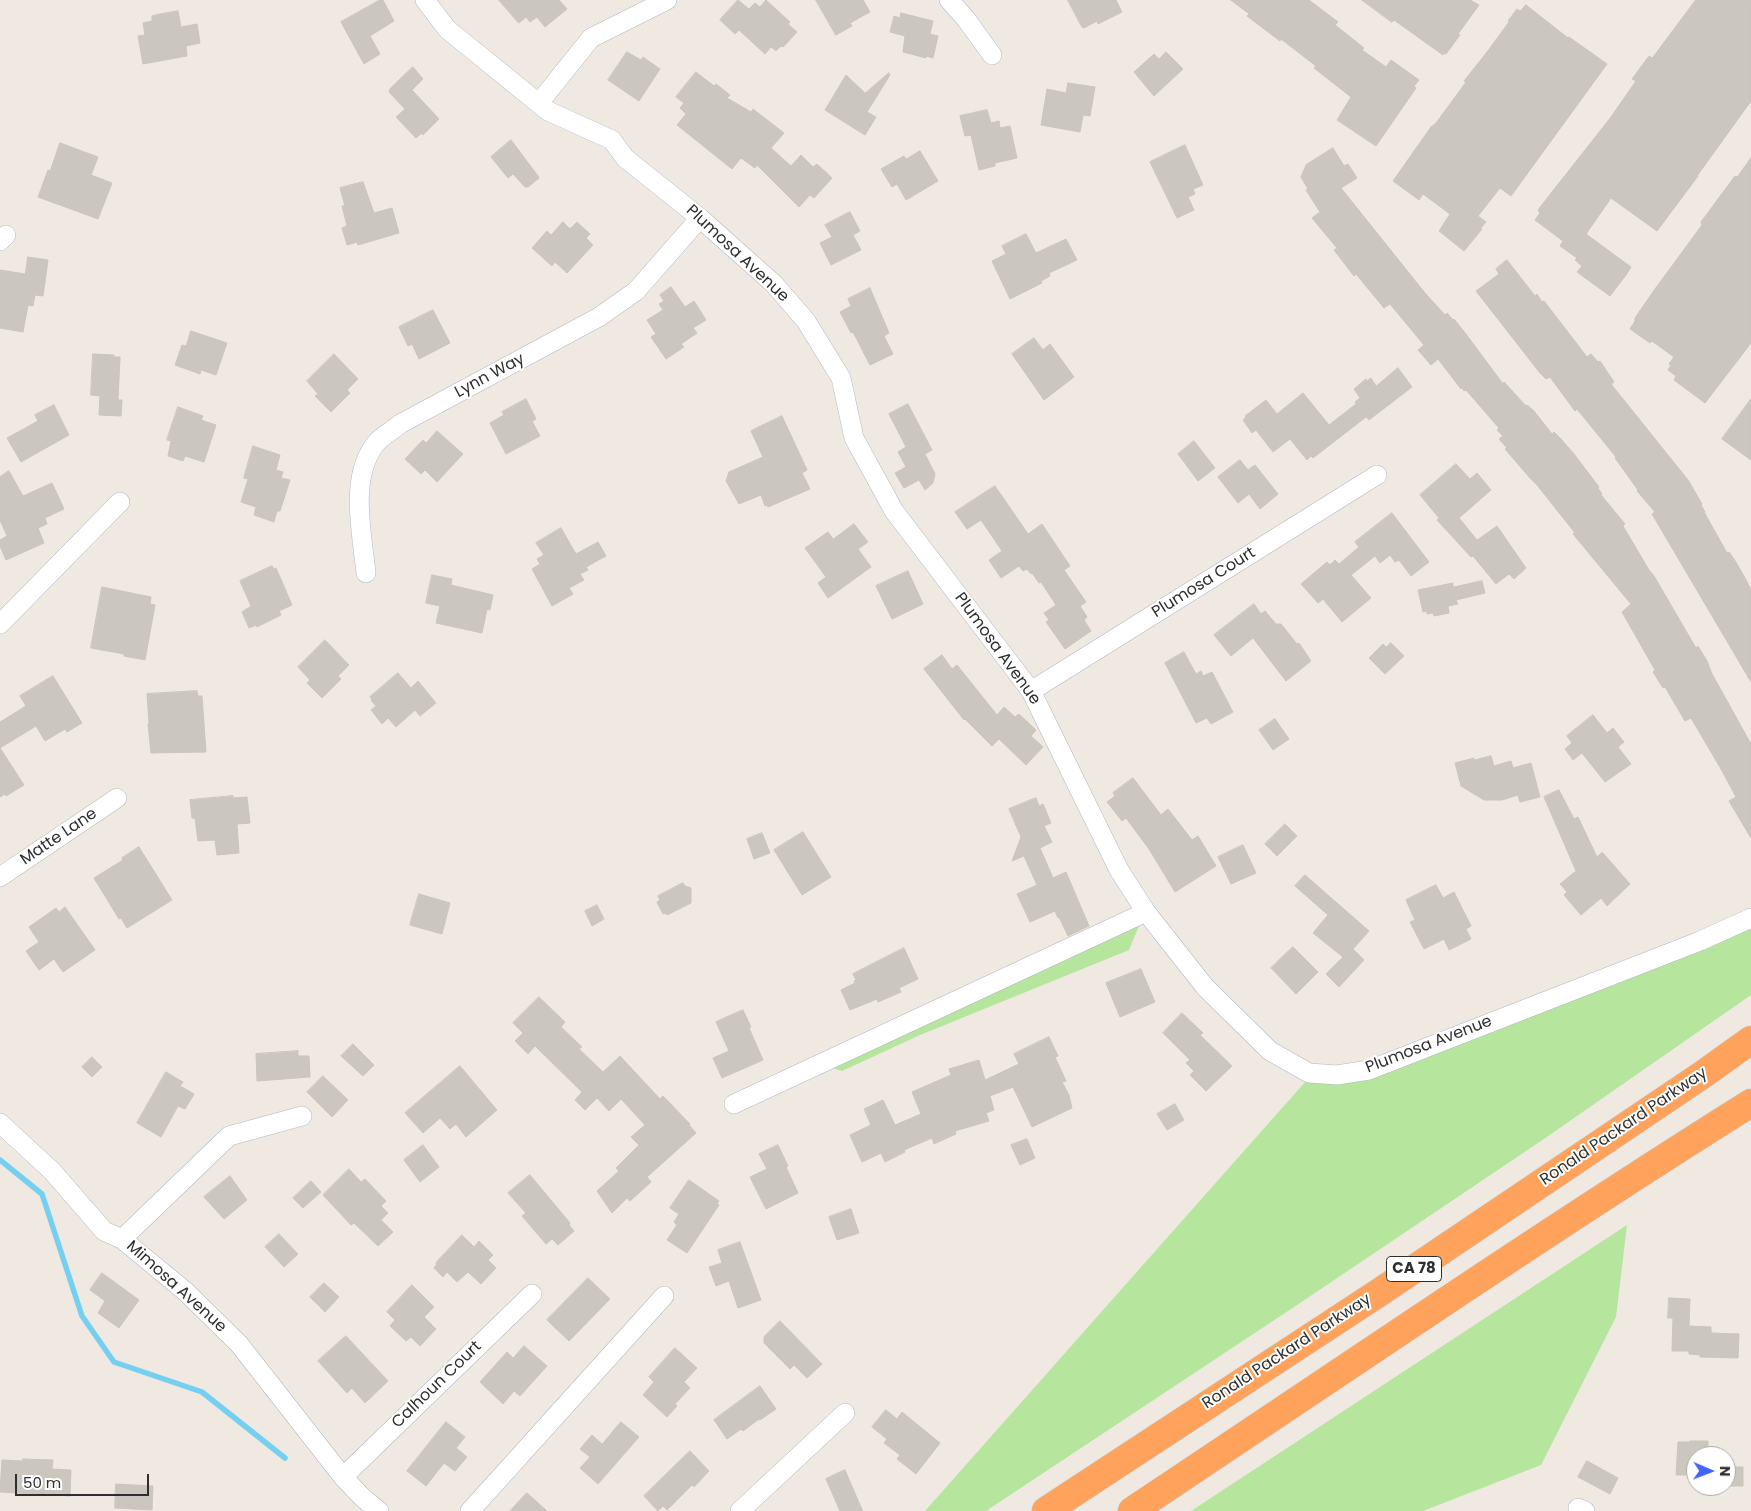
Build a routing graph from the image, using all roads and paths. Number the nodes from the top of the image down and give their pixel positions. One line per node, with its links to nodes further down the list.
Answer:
1 (425, 0): 5 (street, Plumosa Avenue)
2 (667, 0): 5 (street)
3 (949, 0): 4 (street)
4 (992, 55)
5 (539, 104): 6 (street, Plumosa Avenue)
6 (700, 218): 9 (street, Lynn Way); 11 (street, Plumosa Avenue)
7 (1377, 475): 11 (street, Plumosa Court)
8 (120, 502): 10 (street)
9 (366, 573)
10 (0, 624)
11 (1031, 691): 14 (street, Plumosa Avenue)
12 (118, 798): 13 (street, Matte Lane)
13 (0, 877)
14 (1146, 912): 15 (street, Plumosa Avenue); 18 (street)
15 (1751, 918)
16 (1751, 1040): 29 (highway, Ronald Packard Parkway / CA 78)
17 (1751, 1103): 30 (highway, CA 78)
18 (734, 1104)
19 (302, 1116): 21 (street)
20 (0, 1123): 21 (street, Mimosa Avenue)
21 (122, 1239): 25 (street, Mimosa Avenue)
22 (532, 1294): 25 (street, Calhoun Court)
23 (664, 1296): 27 (street)
24 (845, 1413): 28 (street)
25 (343, 1477): 26 (street, Mimosa Avenue)
26 (379, 1511)
27 (470, 1511)
28 (740, 1511)
29 (1046, 1511)
30 (1132, 1511)

